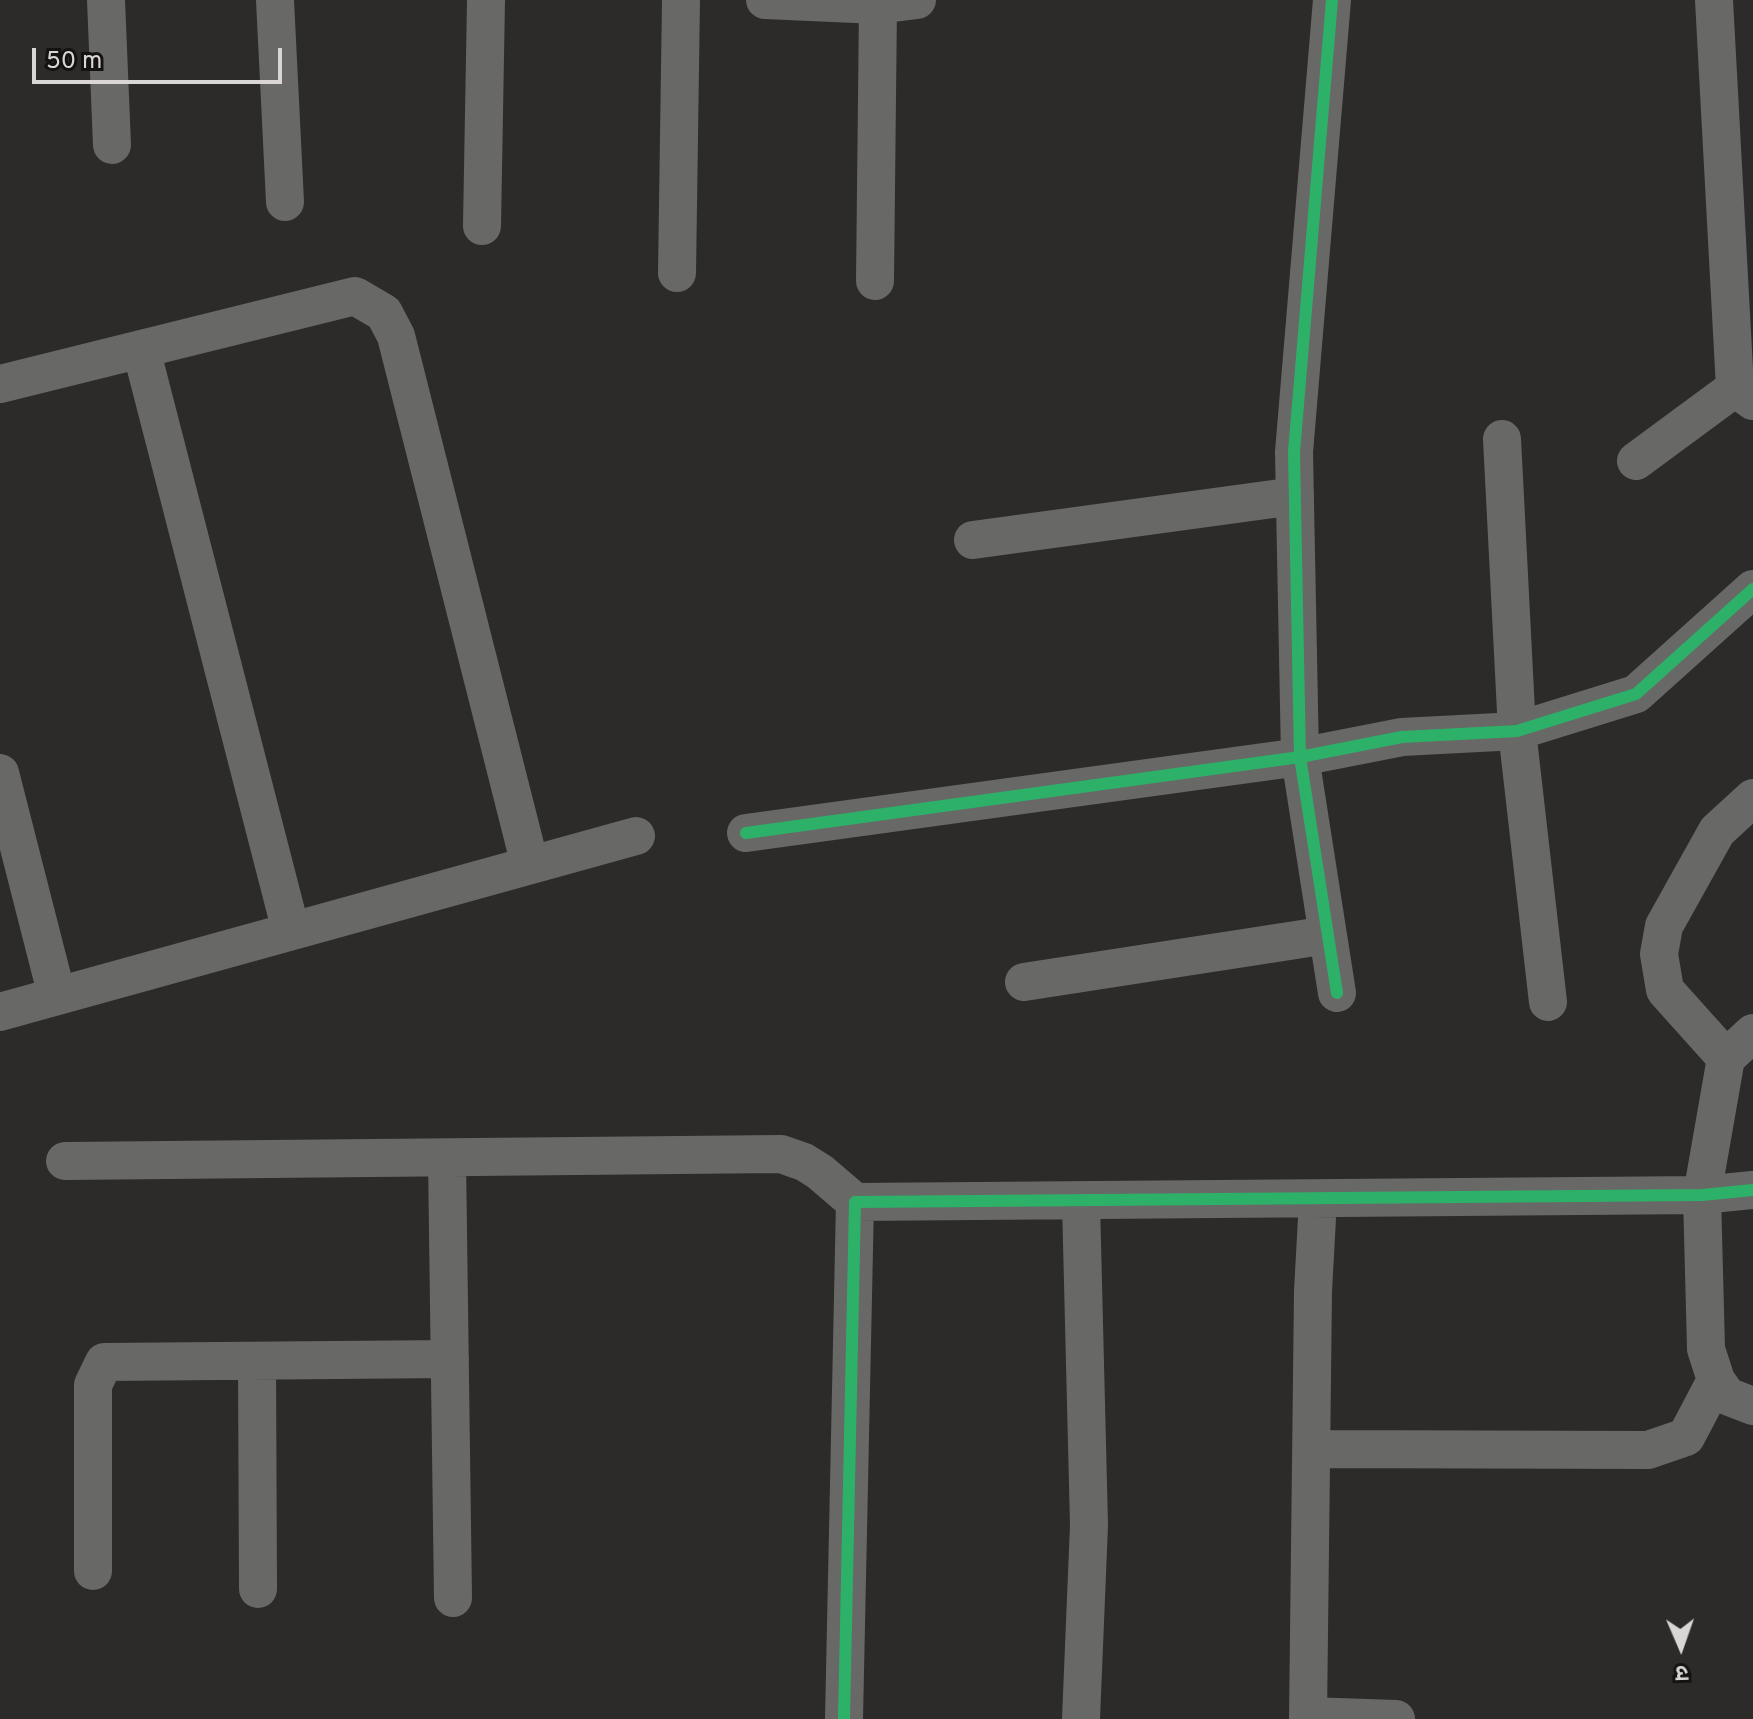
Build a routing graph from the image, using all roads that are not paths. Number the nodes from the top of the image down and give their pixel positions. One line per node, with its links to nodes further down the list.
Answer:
1 (106, 0): 10 (street)
2 (275, 0): 11 (street)
3 (486, 0): 12 (street)
4 (681, 0): 13 (street)
5 (765, 0): 9 (street)
6 (917, 0): 9 (street)
7 (1332, 0): 20 (street)
8 (1714, 0): 17 (street)
9 (878, 5): 14 (street)
10 (112, 145)
11 (285, 202)
12 (482, 226)
13 (677, 273)
14 (875, 281)
15 (141, 349): 16 (street); 29 (street); 30 (street)
16 (0, 384)
17 (1744, 394): 19 (street)
18 (1502, 439): 23 (street)
19 (1636, 461)
20 (1295, 496): 21 (street); 24 (street)
21 (973, 540)
22 (1753, 589): 23 (street)
23 (1517, 731): 24 (street); 35 (street)
24 (1300, 757): 27 (street); 31 (street)
25 (0, 773): 34 (street)
26 (1753, 798): 37 (street)
27 (746, 833)
28 (636, 836): 29 (street)
29 (530, 865): 30 (street)
30 (291, 931): 34 (street)
31 (1328, 935): 32 (street); 33 (street)
32 (1024, 982)
33 (1337, 993)
34 (57, 996): 36 (street)
35 (1548, 1002)
36 (0, 1012)
37 (1739, 1045): 41 (street)
38 (447, 1158): 39 (street); 43 (street); 45 (street)
39 (65, 1161)
40 (1753, 1190): 41 (street)
41 (1702, 1195): 42 (street); 47 (street)
42 (1318, 1200): 44 (street); 49 (street)
43 (855, 1202): 44 (street); 54 (street)
44 (1081, 1202): 55 (street)
45 (450, 1359): 46 (street); 52 (street)
46 (257, 1361): 50 (street); 51 (street)
47 (1716, 1380): 48 (street); 49 (street)
48 (1753, 1406)
49 (1312, 1449): 53 (street)
50 (93, 1571)
51 (258, 1589)
52 (453, 1598)
53 (1308, 1718): 56 (street)
54 (844, 1719)
55 (1081, 1719)
56 (1396, 1719)

